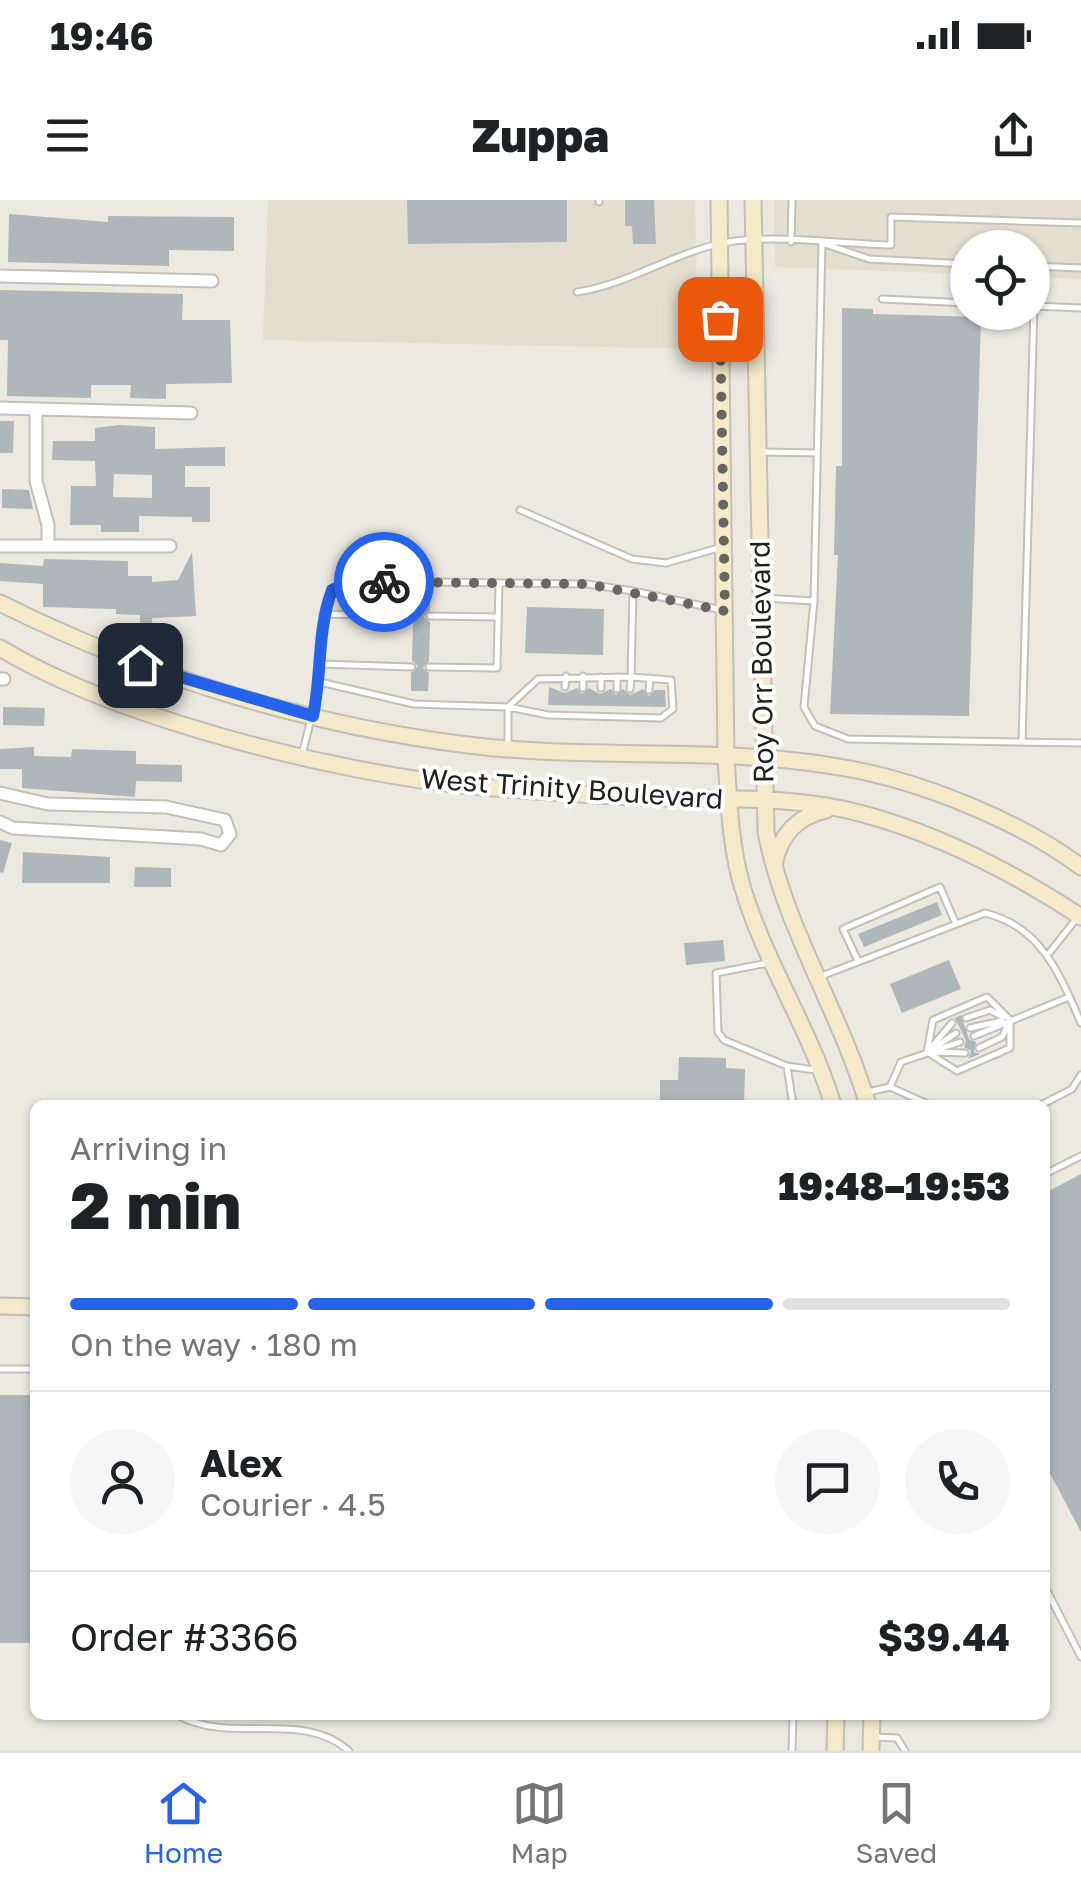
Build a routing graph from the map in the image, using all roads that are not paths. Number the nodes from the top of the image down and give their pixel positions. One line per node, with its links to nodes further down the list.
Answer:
1 (719, 200): 8 (main road, Roy Orr Boulevard)
2 (754, 200): 5 (main road, Roy Orr Boulevard)
3 (792, 200): 6 (lane)
4 (1081, 223): 7 (lane)
5 (756, 241): 6 (lane); 8 (lane); 23 (main road, Roy Orr Boulevard)
6 (791, 242): 7 (lane)
7 (822, 243): 9 (lane); 24 (lane)
8 (718, 244): 14 (lane); 29 (main road, Roy Orr Boulevard)
9 (950, 263)
10 (1050, 267): 11 (lane)
11 (1081, 268)
12 (0, 276): 13 (street)
13 (212, 281)
14 (577, 292)
15 (882, 299): 16 (lane)
16 (950, 302)
17 (1050, 307): 18 (lane)
18 (1081, 308)
19 (1032, 330): 71 (lane)
20 (0, 408): 21 (street)
21 (36, 409): 22 (street); 27 (street)
22 (191, 413)
23 (758, 452): 24 (lane); 32 (main road, Roy Orr Boulevard)
24 (817, 453): 33 (lane)
25 (520, 510): 29 (lane)
26 (0, 546): 27 (street)
27 (48, 546): 28 (street)
28 (170, 546)
29 (725, 546): 35 (main road, Roy Orr Boulevard)
30 (499, 583): 31 (lane); 36 (lane); 39 (lane)
31 (633, 591): 35 (lane); 48 (lane)
32 (759, 598): 33 (lane); 76 (main road, Roy Orr Boulevard)
33 (814, 601): 71 (lane)
34 (0, 604): 65 (main road, West Trinity Boulevard)
35 (725, 611): 75 (main road, Roy Orr Boulevard)
36 (323, 614): 37 (lane); 41 (lane)
37 (412, 616)
38 (430, 616): 39 (lane)
39 (498, 618): 43 (lane)
40 (0, 648): 74 (main road, West Trinity Boulevard)
41 (321, 664): 42 (lane); 50 (lane)
42 (412, 667)
43 (429, 668)
44 (566, 676): 45 (lane); 51 (lane); 59 (lane)
45 (583, 676): 46 (lane); 52 (lane)
46 (602, 677): 47 (lane); 53 (lane)
47 (617, 677): 48 (lane); 54 (lane)
48 (631, 677): 49 (lane); 55 (lane)
49 (650, 678): 56 (lane); 70 (lane)
50 (320, 682): 59 (lane); 65 (lane)
51 (565, 687)
52 (583, 688)
53 (601, 688)
54 (617, 689)
55 (630, 689)
56 (649, 690)
57 (565, 706): 64 (lane)
58 (582, 706): 66 (lane)
59 (508, 707): 64 (lane); 73 (lane)
60 (601, 707): 67 (lane)
61 (617, 707): 68 (lane)
62 (630, 707): 69 (lane)
63 (649, 708): 70 (lane)
64 (564, 715): 66 (lane)
65 (313, 716): 73 (main road, West Trinity Boulevard); 74 (lane)
66 (582, 716): 67 (lane)
67 (601, 716): 68 (lane)
68 (617, 717): 69 (lane)
69 (630, 717): 70 (lane)
70 (649, 718)
71 (1022, 742): 72 (lane)
72 (1081, 743)
73 (508, 749): 75 (main road, West Trinity Boulevard)
74 (302, 756): 78 (main road, West Trinity Boulevard)
75 (726, 758): 76 (main road, West Trinity Boulevard); 78 (main road, Roy Orr Boulevard)
76 (765, 760): 79 (main road, Roy Orr Boulevard); 82 (main road, West Trinity Boulevard)
77 (0, 793): 81 (street)
78 (729, 799): 79 (main road, West Trinity Boulevard); 87 (main road, Roy Orr Boulevard)
79 (764, 800): 80 (main road, West Trinity Boulevard); 83 (main road, Roy Orr Boulevard)
80 (834, 808): 83 (main road); 84 (main road, West Trinity Boulevard)
81 (0, 822)
82 (1081, 867)
83 (773, 869): 89 (main road, Roy Orr Boulevard)
84 (1080, 915): 86 (lane)
85 (955, 922): 86 (lane); 88 (lane); 88 (lane)
86 (1050, 952): 90 (lane)
87 (773, 962): 102 (lane); 103 (main road, Roy Orr Boulevard)
88 (858, 962): 89 (lane)
89 (816, 978): 106 (main road, Roy Orr Boulevard)
90 (1070, 997): 92 (lane); 94 (lane)
91 (966, 1018): 92 (lane)
92 (1010, 1020): 95 (lane); 97 (lane); 99 (lane); 100 (lane); 100 (lane)
93 (952, 1023): 100 (lane)
94 (1081, 1023)
95 (970, 1028)
96 (956, 1033): 100 (lane)
97 (974, 1036)
98 (960, 1042): 100 (lane)
99 (979, 1048)
100 (928, 1052): 101 (lane); 105 (lane)
101 (965, 1053)
102 (787, 1066): 103 (lane); 107 (lane)
103 (823, 1071): 108 (main road, Roy Orr Boulevard)
104 (1081, 1075): 110 (lane)
105 (890, 1087): 106 (lane); 109 (lane)
106 (866, 1099)
107 (791, 1100)
108 (832, 1100)
109 (919, 1100)
110 (1050, 1100)
111 (1081, 1156): 112 (lane)
112 (1050, 1172)
113 (0, 1306): 114 (main road)
114 (30, 1307)
115 (0, 1369): 116 (lane)
116 (30, 1369)
117 (1050, 1597): 118 (lane)
118 (1081, 1657)
119 (190, 1720): 123 (lane)
120 (793, 1720): 124 (lane)
121 (836, 1720): 125 (main road)
122 (871, 1744): 126 (lane)
123 (349, 1751)
124 (792, 1751)
125 (836, 1751)
126 (905, 1751)

